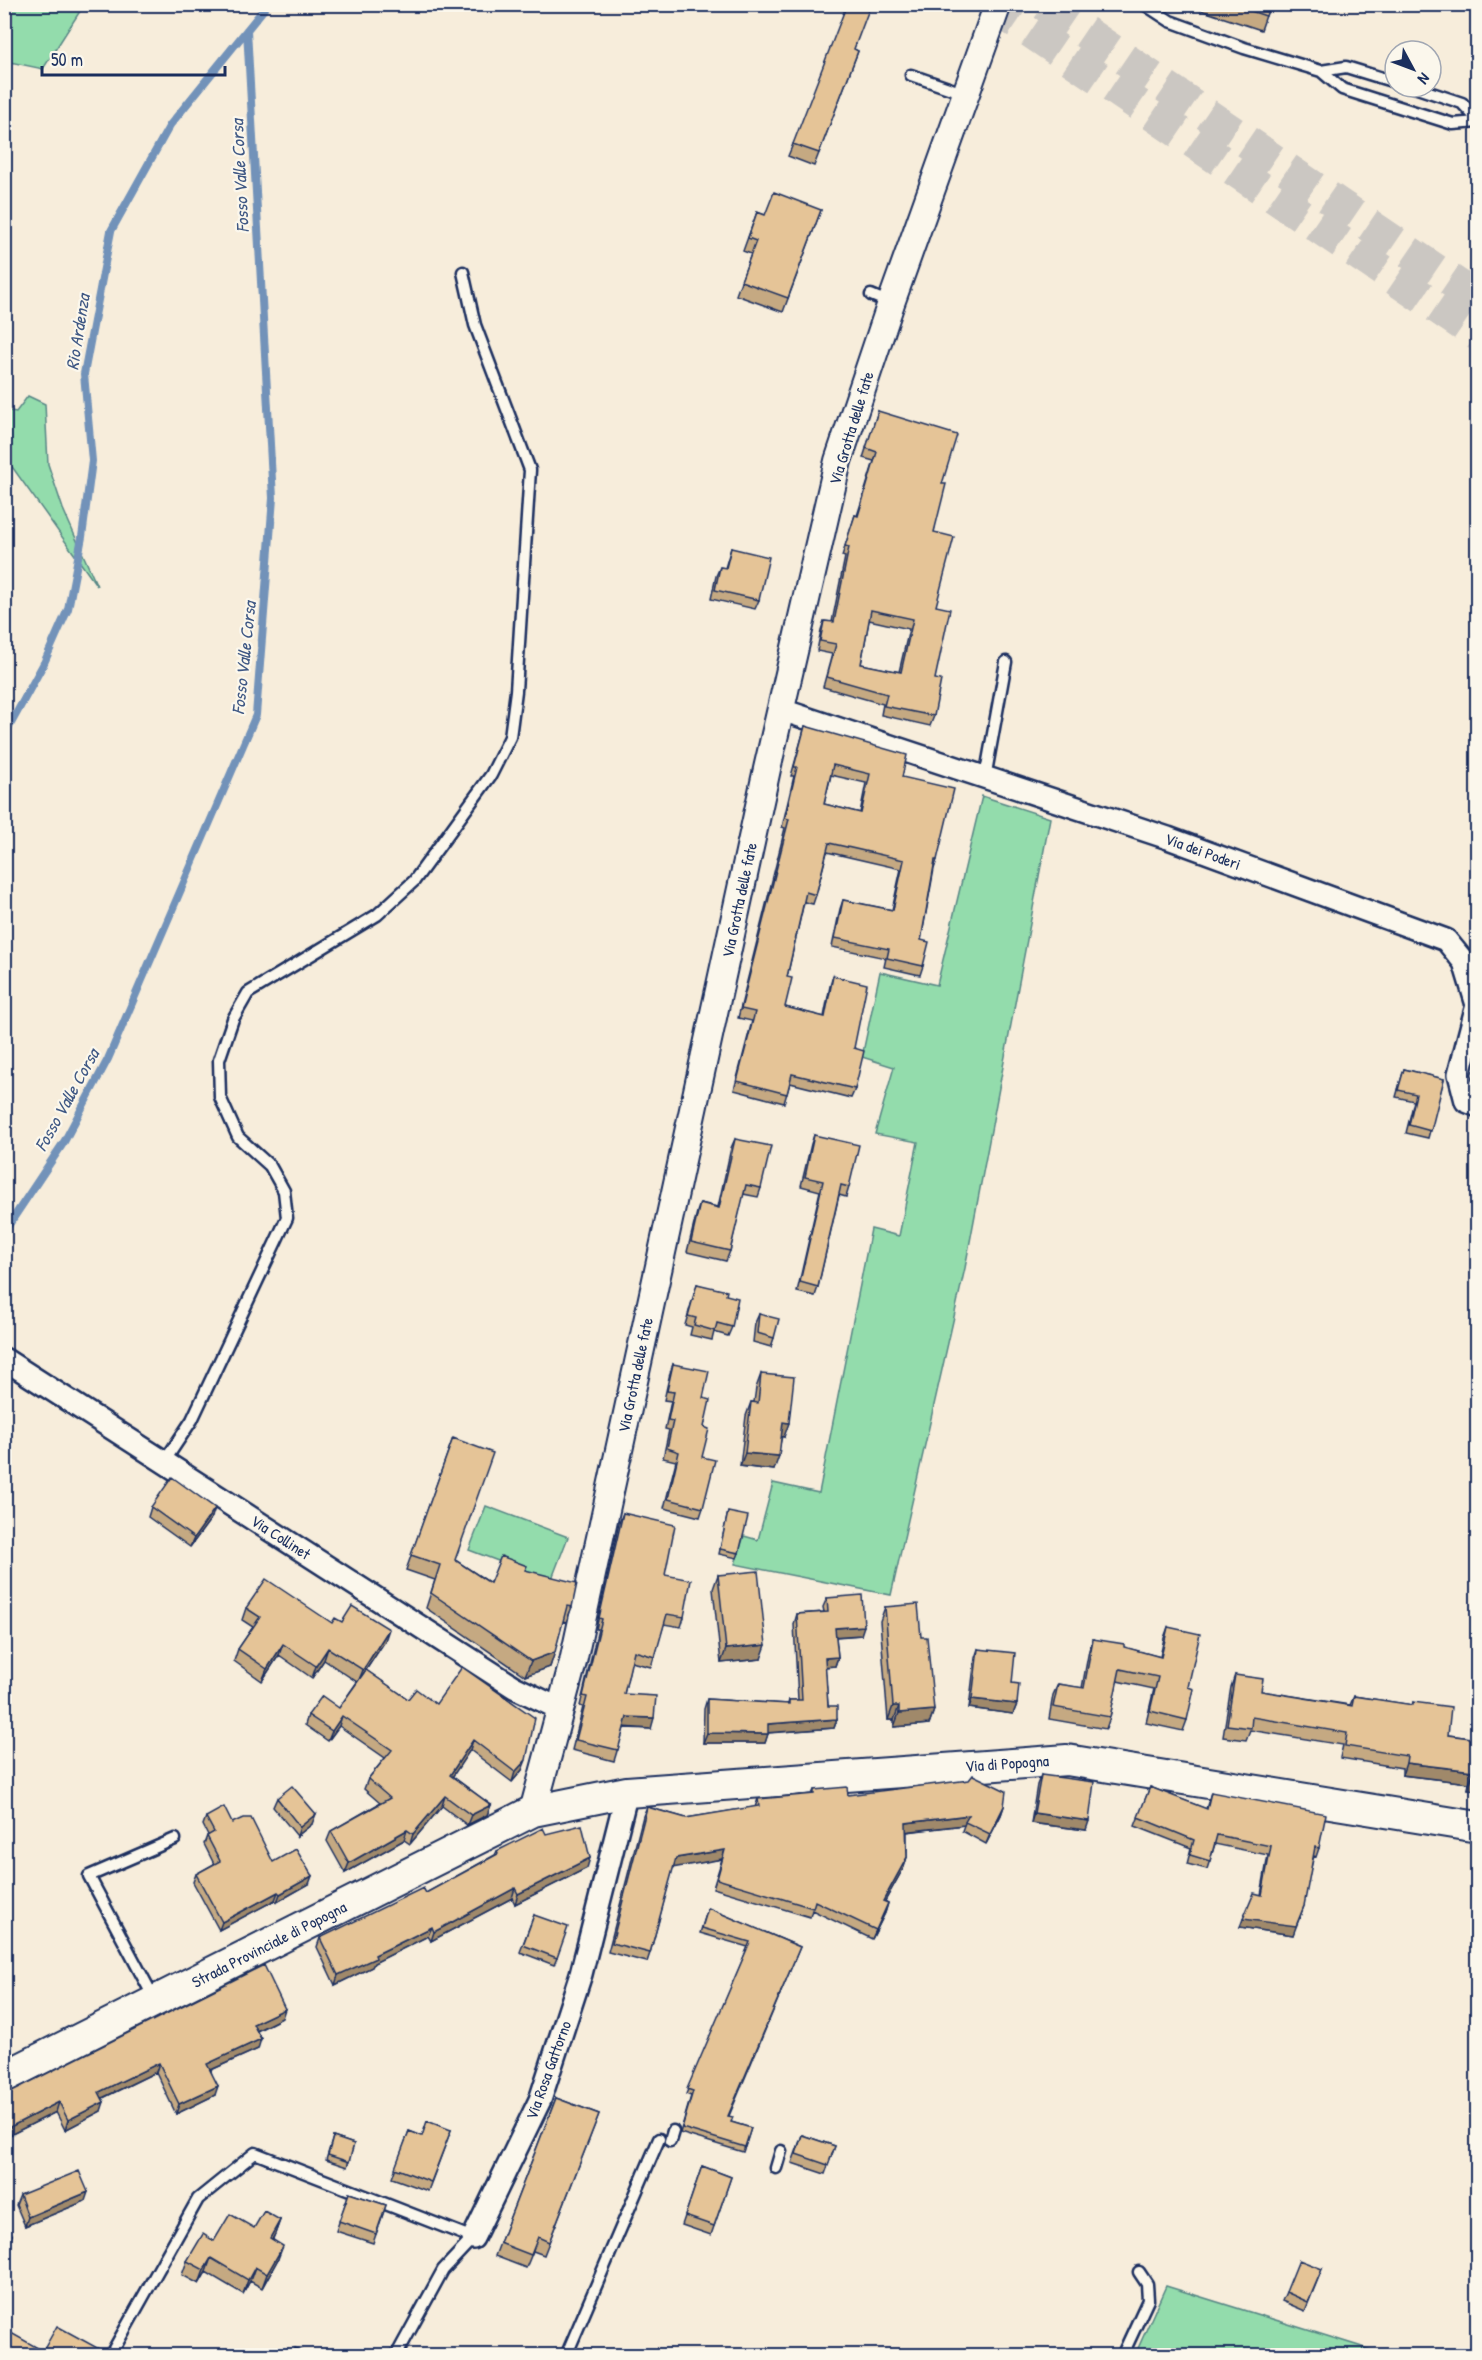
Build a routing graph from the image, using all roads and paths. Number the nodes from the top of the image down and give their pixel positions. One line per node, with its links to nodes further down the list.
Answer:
1 (998, 4): 6 (street, Via Grotta delle fate)
2 (1144, 4): 3 (lane)
3 (1321, 71): 5 (lane); 8 (lane)
4 (911, 75): 6 (lane)
5 (1383, 78)
6 (966, 94): 11 (street, Via Grotta delle fate)
7 (1443, 97): 8 (lane)
8 (1478, 121)
9 (463, 272): 15 (lane)
10 (1006, 662): 12 (lane)
11 (782, 710): 12 (street, Via dei Poderi); 16 (street, Via Grotta delle fate)
12 (985, 778): 13 (street, Via dei Poderi)
13 (1478, 1106)
14 (4, 1359): 15 (street, Via Collinet)
15 (164, 1462): 16 (street, Via Collinet)
16 (560, 1709): 18 (street, Via Grotta delle fate)
17 (627, 1792): 18 (main road, Via di Popogna); 19 (main road, Via di Popogna); 26 (street, Via Rosa Gattorno)
18 (534, 1811): 21 (main road, Strada Provinciale di Popogna)
19 (1478, 1827)
20 (175, 1839): 21 (lane)
21 (155, 2001): 22 (main road, Strada Provinciale di Popogna)
22 (4, 2077)
23 (668, 2137): 30 (lane)
24 (781, 2151): 25 (lane)
25 (776, 2168)
26 (473, 2238): 28 (lane); 29 (lane, Via Rosa Gattorno)
27 (1139, 2272): 31 (lane)
28 (110, 2355)
29 (396, 2355)
30 (566, 2355)
31 (1122, 2355)

